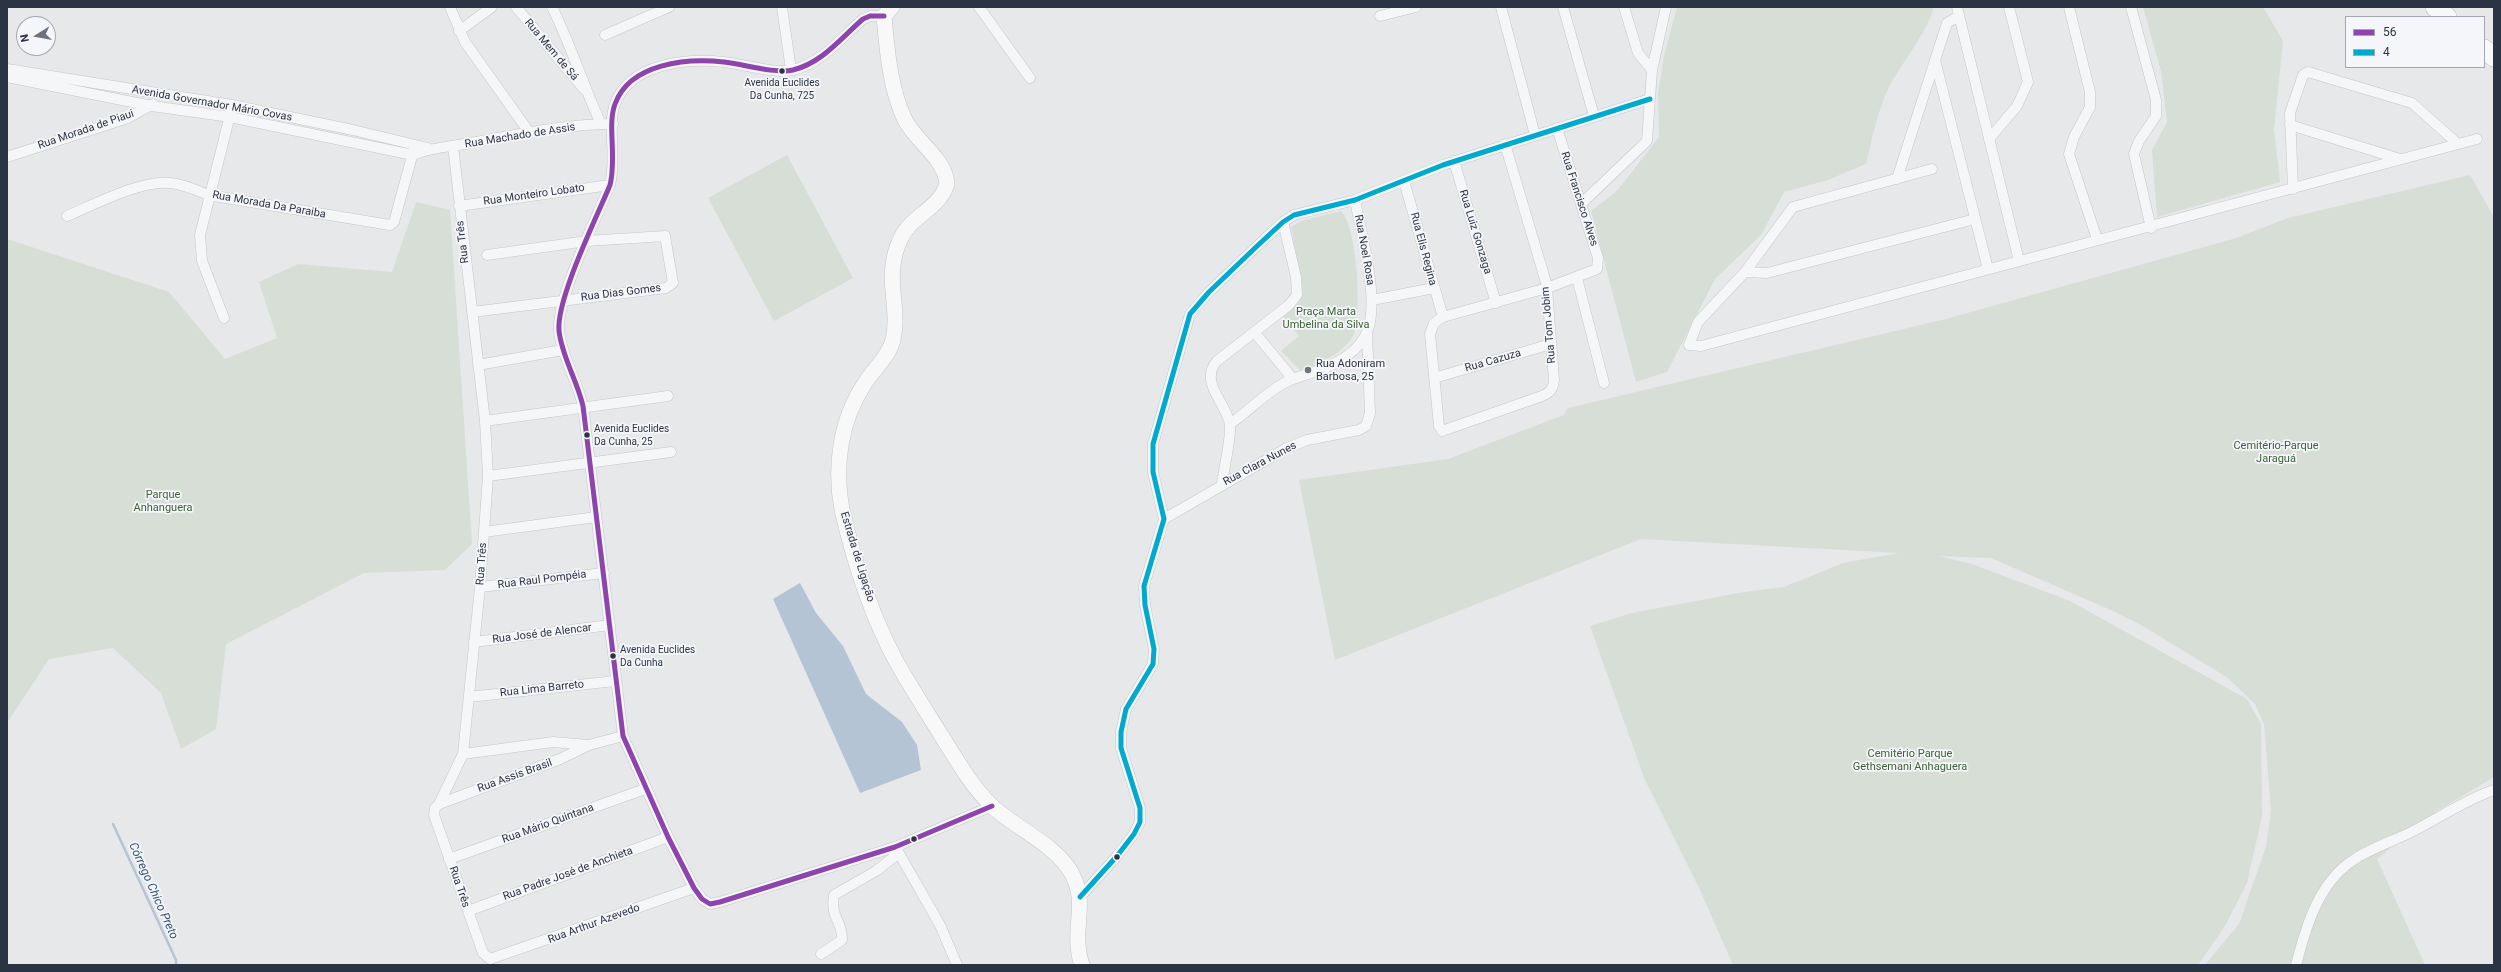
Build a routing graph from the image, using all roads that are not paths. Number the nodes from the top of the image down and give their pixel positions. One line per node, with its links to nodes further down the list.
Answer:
1 (450, 7): 21 (street)
2 (492, 7): 21 (street)
3 (516, 7): 31 (street, Rua Mem de Sá)
4 (552, 7): 31 (street)
5 (669, 7): 22 (street)
6 (782, 7): 27 (street)
7 (979, 7): 30 (street)
8 (1416, 7): 19 (street)
9 (1501, 7): 45 (street)
10 (1563, 7): 36 (street)
11 (1624, 7): 28 (street)
12 (1666, 7): 28 (street)
13 (2009, 7): 46 (street)
14 (2069, 7): 70 (street)
15 (2131, 7): 69 (street)
16 (2436, 7): 20 (highway)
17 (888, 12): 27 (street); 116 (main road, Estrada de Ligação)
18 (1958, 12): 25 (street); 46 (street)
19 (1380, 16)
20 (2446, 16)
21 (459, 31): 43 (street)
22 (605, 35)
23 (2485, 50): 24 (highway)
24 (2494, 57)
25 (1935, 60): 58 (street); 67 (street)
26 (7, 69): 32 (street, Avenida Governador Mário Covas)
27 (791, 70): 40 (street)
28 (1652, 70): 33 (street)
29 (7, 77): 35 (street, Avenida Governador Mário Covas)
30 (1030, 78)
31 (586, 92): 39 (street)
32 (156, 93): 34 (street, Avenida Governador Mário Covas); 35 (street)
33 (1650, 99): 36 (street); 64 (street)
34 (232, 105): 37 (street); 38 (street, Avenida Governador Mário Covas)
35 (152, 106): 37 (street, Avenida Governador Mário Covas); 54 (street, Rua Morada de Piaui)
36 (1594, 116): 42 (street)
37 (230, 117): 44 (street, Avenida Governador Mário Covas); 62 (street)
38 (322, 124): 44 (street); 48 (street, Avenida Governador Mário Covas)
39 (601, 124): 40 (street, Rua Machado de Assis); 43 (street, Rua Machado de Assis)
40 (613, 124): 60 (street)
41 (2290, 125): 50 (street); 55 (street); 61 (street)
42 (1557, 128): 45 (street); 64 (street, Rua Francisco Alves)
43 (529, 132): 51 (street, Rua Machado de Assis)
44 (320, 135): 53 (street, Avenida Governador Mário Covas)
45 (1535, 135): 49 (street)
46 (1989, 139): 73 (street)
47 (2477, 139): 50 (street)
48 (416, 143): 52 (street, Rua Machado de Assis); 53 (street, Rua Morada Da Paraiba)
49 (1505, 144): 56 (street); 78 (street, Rua Tom Jobim)
50 (2458, 144): 55 (street)
51 (453, 146): 52 (street, Rua Machado de Assis); 65 (street, Rua Três)
52 (428, 148): 53 (street, Rua Machado de Assis)
53 (413, 155): 62 (street, Rua Morada Da Paraiba)
54 (7, 156)
55 (2400, 159): 61 (street)
56 (1454, 161): 59 (street); 81 (street, Rua Luiz Gonzaga)
57 (1932, 169): 58 (street)
58 (1897, 179): 75 (street)
59 (1404, 181): 63 (street); 77 (street, Rua Elis Regina)
60 (610, 185): 65 (street, Rua Monteiro Lobato); 71 (street)
61 (2293, 189): 69 (street)
62 (208, 195): 66 (street, Rua Morada Da Paraiba); 84 (street)
63 (1355, 200): 68 (street); 80 (street, Rua Noel Rosa)
64 (1581, 204): 76 (street, Rua Francisco Alves)
65 (459, 206): 82 (street, Rua Três)
66 (67, 216)
67 (1975, 219): 74 (street); 75 (street)
68 (1283, 222): 85 (street); 102 (street)
69 (2151, 228): 70 (street)
70 (2098, 239): 73 (street)
71 (587, 241): 72 (street); 79 (street); 79 (street, Rua Dias Gomes)
72 (487, 255)
73 (2020, 261): 74 (street)
74 (1988, 269): 75 (street)
75 (1745, 272)
76 (1577, 278): 78 (street); 92 (street)
77 (1434, 288): 80 (street); 83 (street, Rua Elis Regina)
78 (1546, 288): 81 (street); 87 (street, Rua Tom Jobim)
79 (563, 299): 82 (street, Rua Dias Gomes); 88 (street)
80 (1372, 300): 86 (street, Rua Noel Rosa)
81 (1496, 303): 83 (street)
82 (472, 312): 89 (street, Rua Três)
83 (1443, 317): 90 (street)
84 (224, 318)
85 (1255, 333): 91 (street); 96 (street)
86 (1367, 334): 91 (street); 100 (street, Rua Clara Nunes)
87 (1551, 344): 90 (street, Rua Cazuza); 90 (street, Rua Tom Jobim)
88 (563, 350): 89 (street); 94 (street)
89 (478, 365): 95 (street, Rua Três)
90 (1434, 378)
91 (1294, 379): 96 (street)
92 (1604, 383)
93 (668, 396): 94 (street)
94 (583, 406): 95 (street); 98 (street)
95 (485, 421): 99 (street, Rua Três)
96 (1230, 424): 100 (street)
97 (671, 452): 98 (street)
98 (589, 462): 99 (street); 101 (street)
99 (488, 476): 103 (street, Rua Três)
100 (1222, 484): 102 (street, Rua Clara Nunes)
101 (596, 517): 103 (street); 104 (street)
102 (1164, 519): 121 (street)
103 (484, 532): 105 (street, Rua Três)
104 (604, 573): 105 (street, Rua Raul Pompéia); 106 (street)
105 (480, 587): 107 (street, Rua Três)
106 (610, 626): 107 (street, Rua José de Alencar); 108 (street)
107 (474, 642): 109 (street, Rua Três)
108 (615, 681): 109 (street, Rua Lima Barreto); 110 (street)
109 (469, 697): 112 (street, Rua Três)
110 (623, 736): 111 (street); 113 (street)
111 (589, 745): 112 (street); 115 (street, Rua Assis Brasil)
112 (463, 754): 115 (street, Rua Três)
113 (646, 789): 117 (street); 119 (street, Rua Mário Quintana)
114 (2494, 790): 127 (street)
115 (439, 804): 119 (street, Rua Três)
116 (992, 806): 118 (street); 121 (main road, Estrada de Ligação)
117 (668, 837): 120 (street); 122 (street, Rua Padre José de Anchieta)
118 (897, 850): 120 (street); 123 (street); 125 (street)
119 (450, 859): 122 (street, Rua Três)
120 (694, 888): 124 (street, Rua Arthur Azevedo)
121 (1080, 897): 126 (main road, Estrada de Ligação)
122 (468, 912): 124 (street, Rua Três)
123 (821, 954)
124 (494, 959)
125 (957, 965)
126 (1082, 965)
127 (2296, 965)

